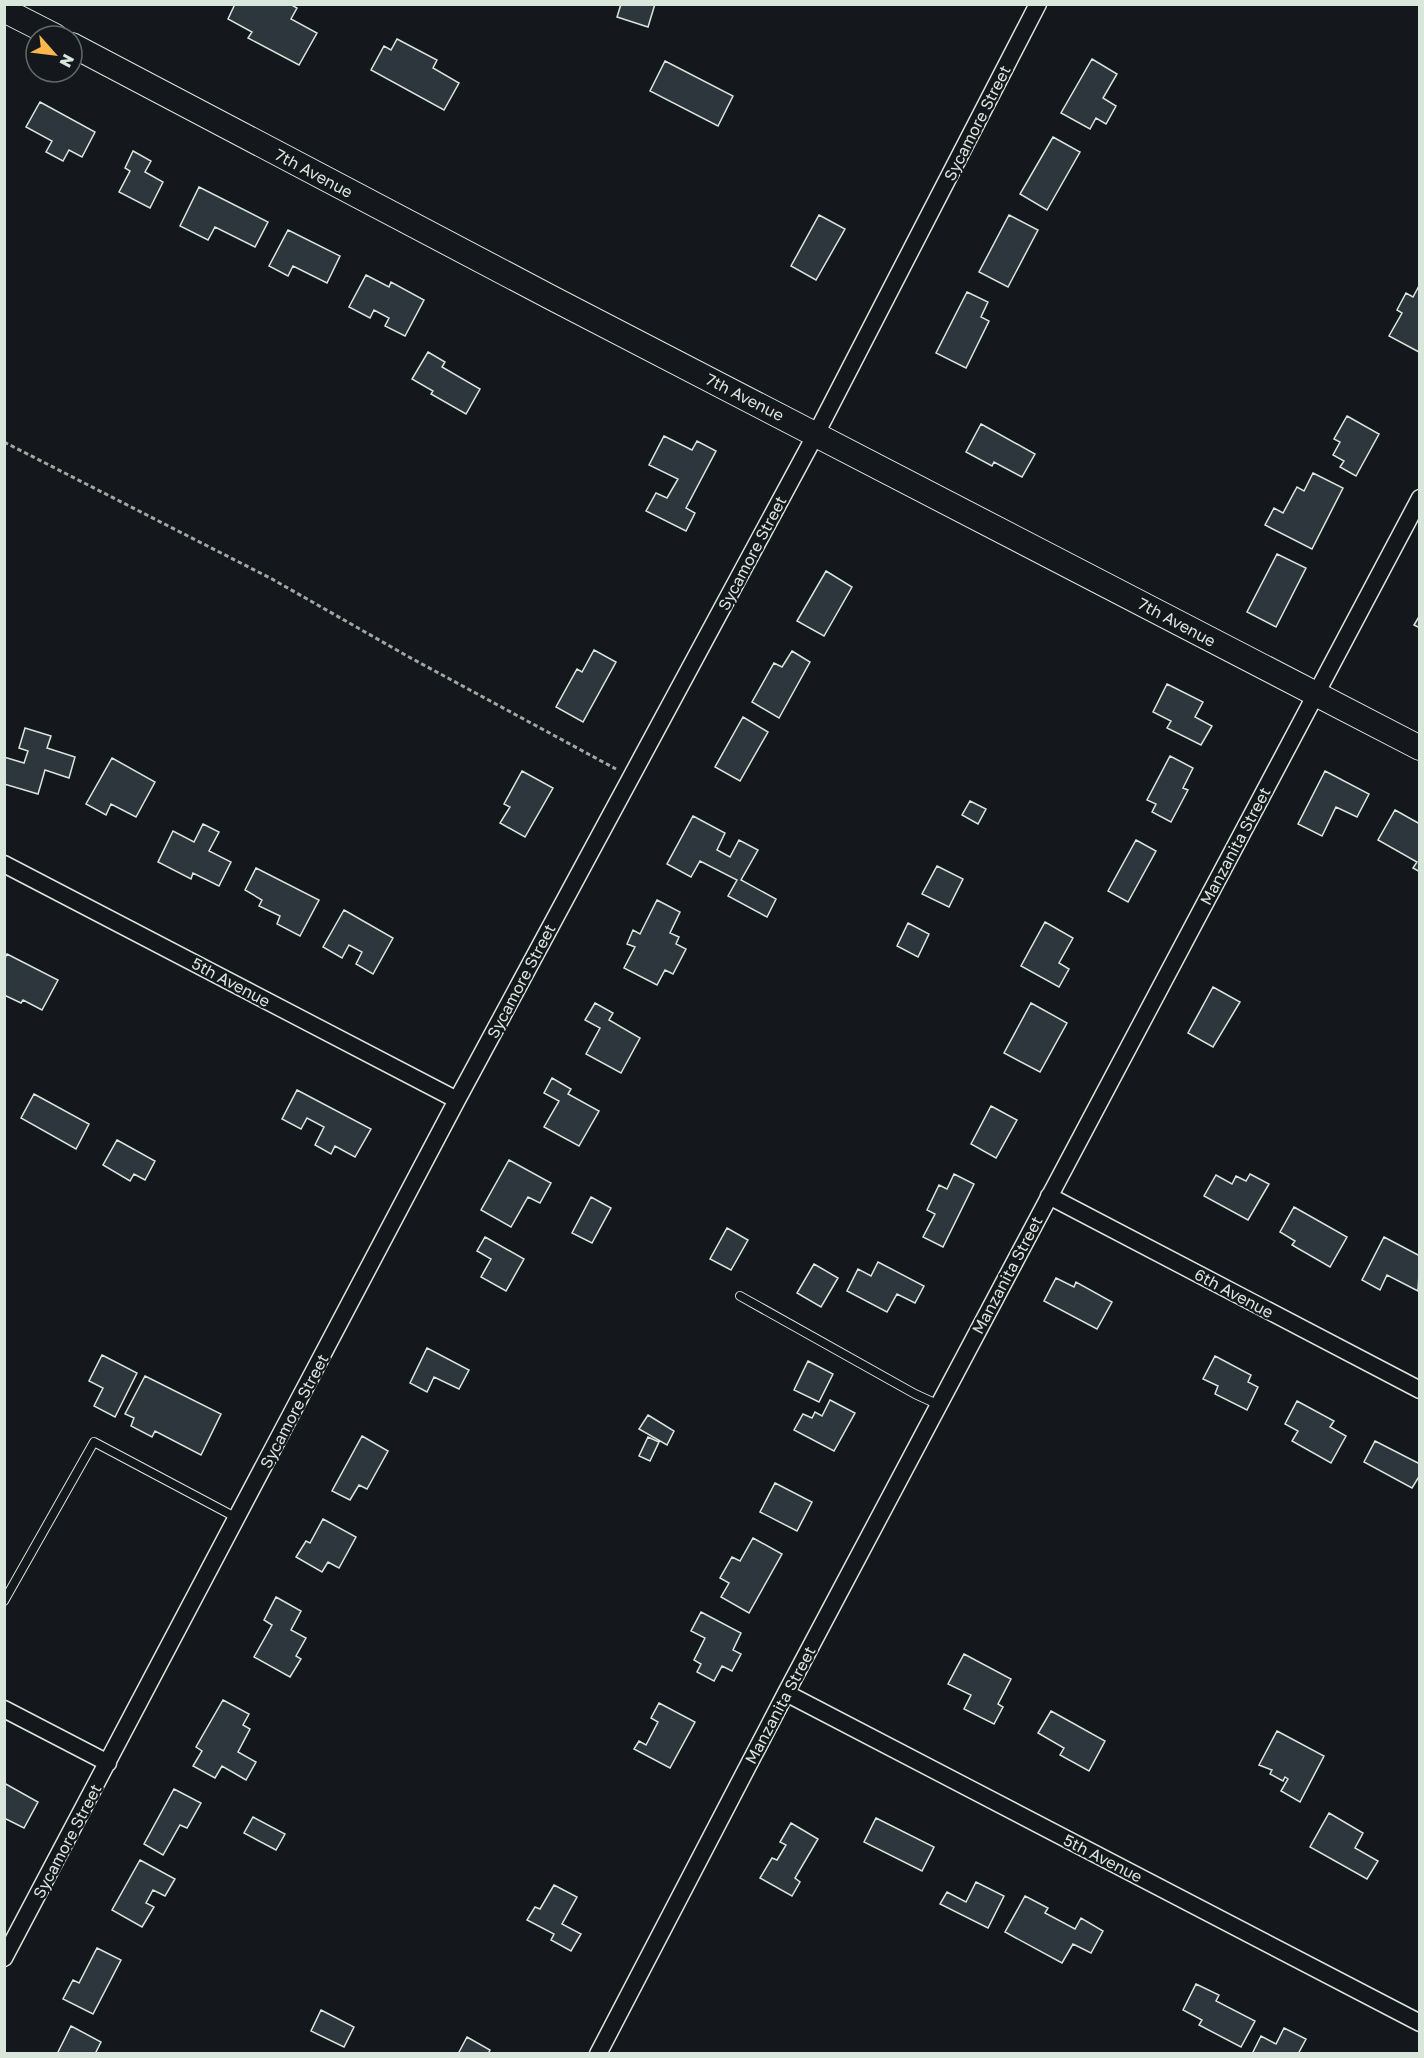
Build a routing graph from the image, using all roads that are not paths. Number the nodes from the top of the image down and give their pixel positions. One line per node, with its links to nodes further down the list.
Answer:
1 (1038, 4): 5 (street, Sycamore Street)
2 (4, 10): 3 (street)
3 (31, 24)
4 (84, 51): 5 (street, 7th Avenue)
5 (816, 434): 7 (street, 7th Avenue); 10 (street, Sycamore Street)
6 (1419, 498): 7 (street, Manzanita Street)
7 (1316, 694): 8 (street, 7th Avenue); 11 (street, Manzanita Street)
8 (1419, 748)
9 (4, 864): 10 (street, 5th Avenue)
10 (457, 1100): 15 (street, Sycamore Street)
11 (1049, 1196): 13 (street, 6th Avenue); 14 (street, Manzanita Street)
12 (740, 1296): 14 (lane)
13 (1419, 1390)
14 (939, 1405): 17 (street, Manzanita Street)
15 (237, 1518): 16 (lane); 19 (street, Sycamore Street)
16 (4, 1601)
17 (786, 1693): 21 (street, 5th Avenue); 22 (street, Manzanita Street)
18 (4, 1709): 19 (street)
19 (108, 1763): 20 (street, Sycamore Street)
20 (4, 1958)
21 (1419, 2023)
22 (598, 2054)

